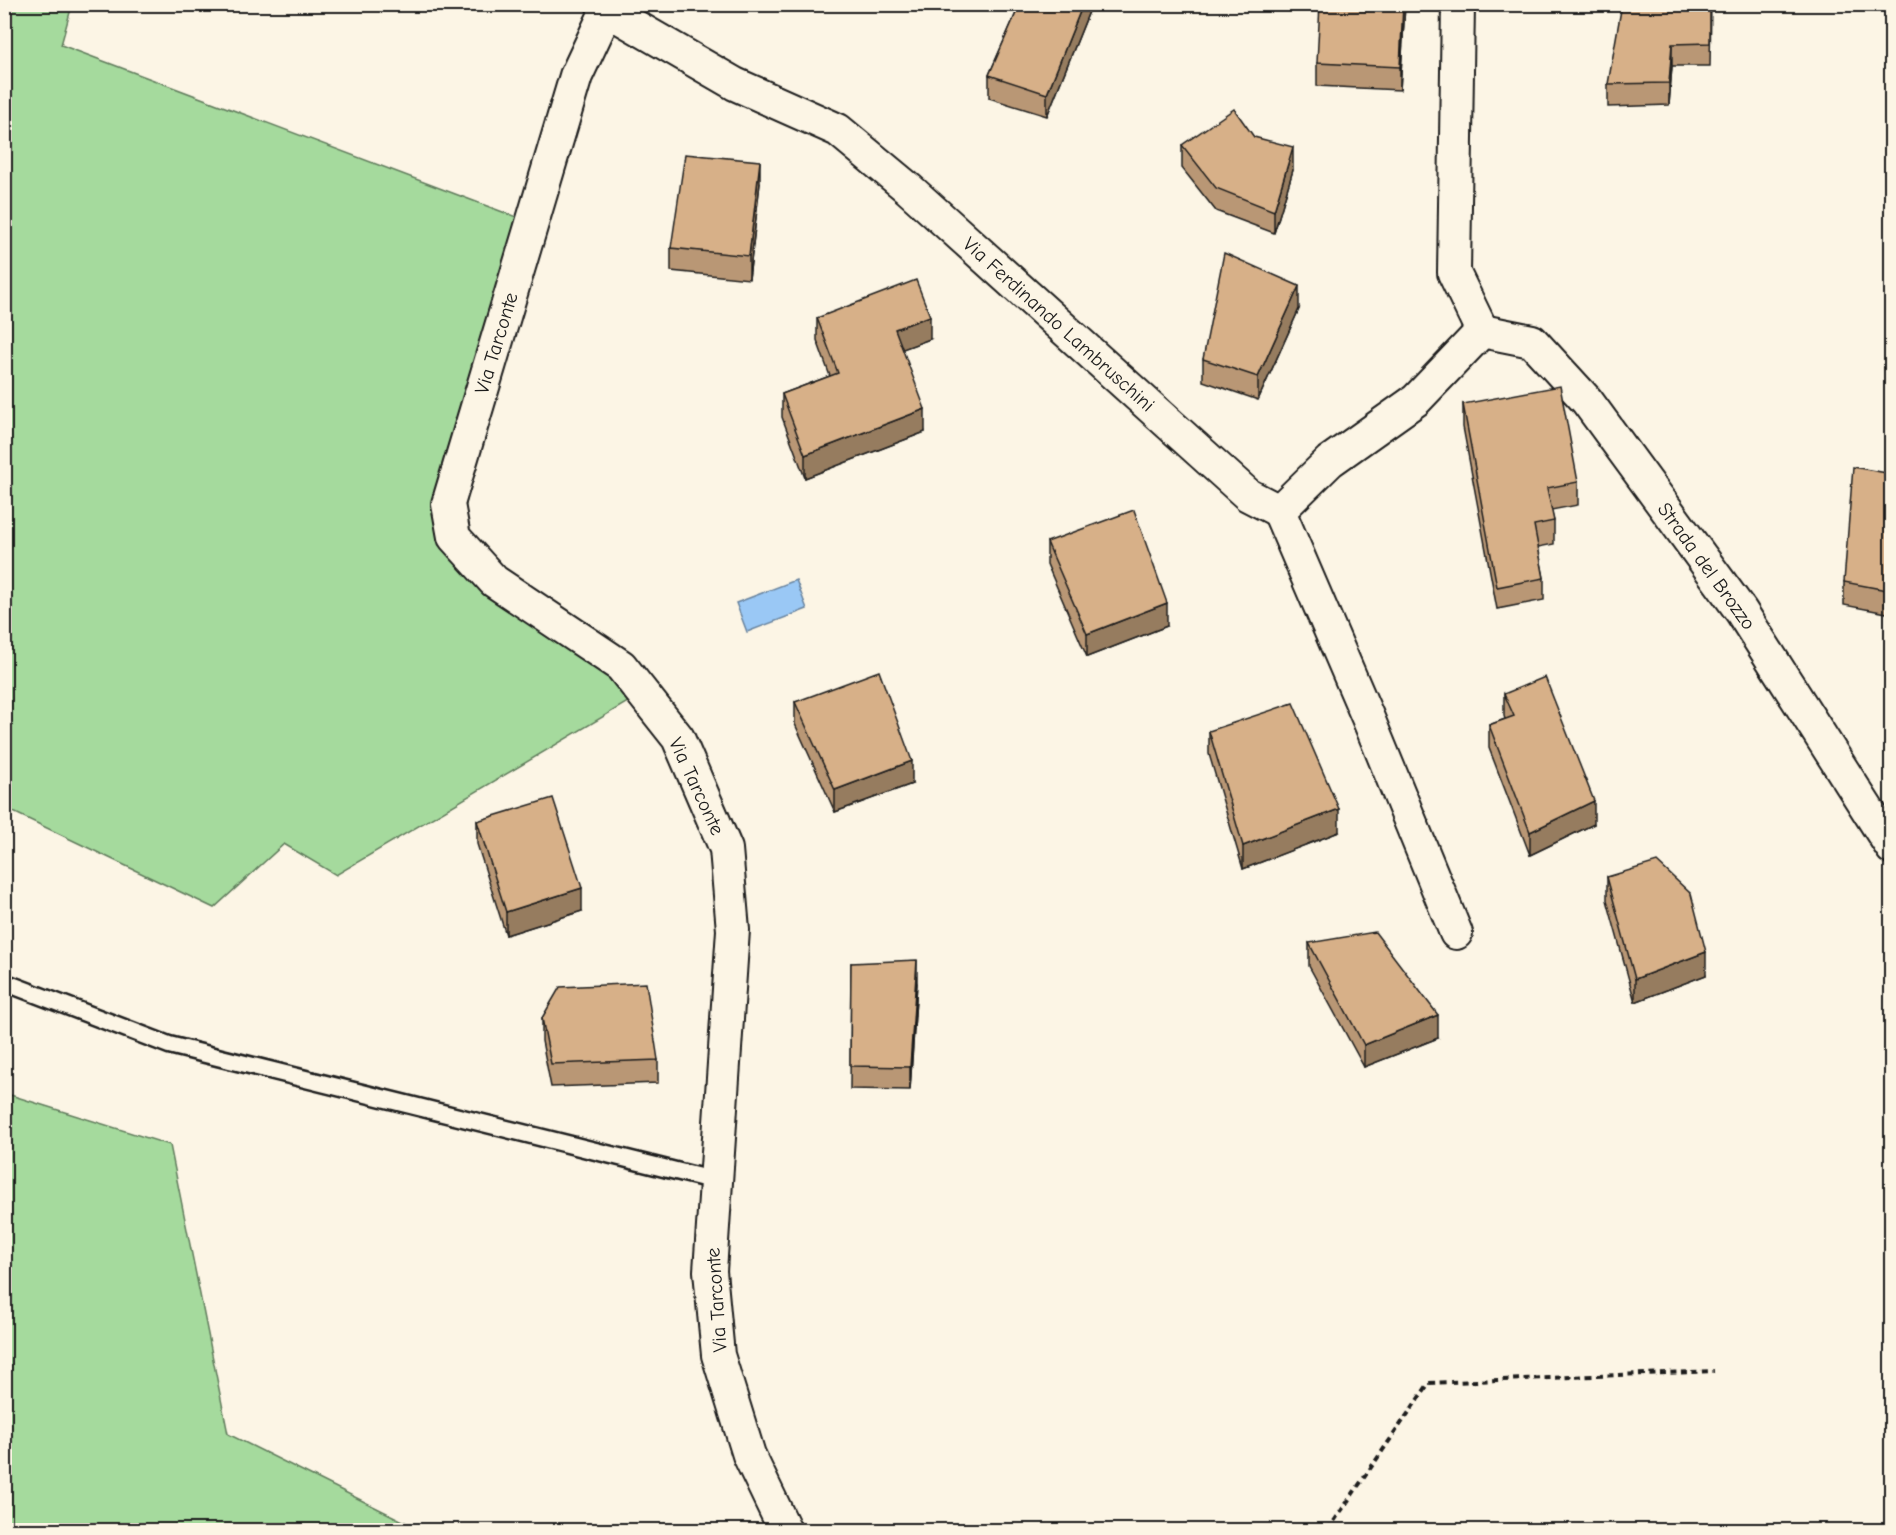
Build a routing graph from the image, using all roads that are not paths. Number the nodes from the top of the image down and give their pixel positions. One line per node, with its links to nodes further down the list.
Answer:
1 (1458, 4): 3 (street)
2 (605, 7): 4 (street, Via Ferdinando Lambruschini); 8 (street, Via Tarconte)
3 (1482, 331): 4 (street); 5 (street, Strada del Brozzo)
4 (1279, 511): 6 (street)
5 (1892, 848)
6 (1456, 933)
7 (4, 982): 8 (lane)
8 (716, 1181): 9 (street, Via Tarconte)
9 (785, 1530)

